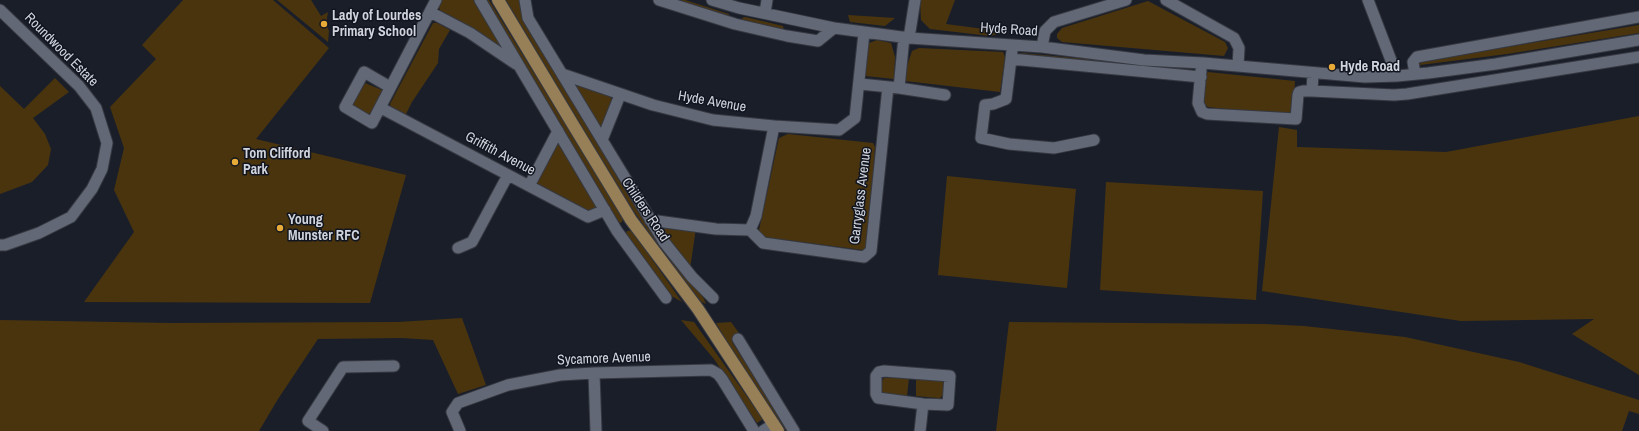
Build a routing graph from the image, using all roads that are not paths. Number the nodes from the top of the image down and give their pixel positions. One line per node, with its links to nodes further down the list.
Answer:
1 (436, 0): 14 (street)
2 (480, 0): 29 (street)
3 (498, 0): 50 (main road, Childers Road)
4 (525, 0): 32 (street)
5 (659, 0): 18 (street)
6 (712, 0): 12 (street, Hyde Road)
7 (768, 0): 15 (street)
8 (915, 0): 22 (street, Garryglass Avenue)
9 (1126, 0): 25 (street)
10 (1166, 0): 30 (street)
11 (1368, 0): 34 (street)
12 (741, 4): 15 (street, Hyde Road); 18 (street)
13 (0, 10): 54 (street, Roundwood Estate)
14 (430, 12): 29 (street); 37 (street)
15 (765, 13): 17 (street, Hyde Road)
16 (1639, 17): 31 (street)
17 (791, 18): 19 (street, Hyde Road); 21 (street)
18 (735, 24): 21 (street)
19 (834, 28): 20 (street, Hyde Road); 21 (street)
20 (864, 33): 22 (street, Hyde Road); 36 (street, Hyde Avenue)
21 (787, 36)
22 (906, 38): 24 (street, Hyde Road); 38 (street, Garryglass Avenue)
23 (1639, 40): 34 (street, Hyde Road)
24 (1012, 45): 25 (street, Hyde Road); 27 (street)
25 (1042, 47): 28 (street, Hyde Road)
26 (1639, 57): 39 (street)
27 (1011, 59): 35 (street); 46 (street)
28 (1203, 63): 30 (street, Hyde Road); 35 (street)
29 (520, 66): 44 (street)
30 (1238, 66): 33 (street, Hyde Road)
31 (1414, 68)
32 (562, 74): 40 (street, Hyde Avenue); 45 (street)
33 (1313, 74): 34 (street, Hyde Road); 39 (street)
34 (1396, 76)
35 (1201, 77): 39 (street)
36 (860, 84): 38 (street); 43 (street, Hyde Avenue)
37 (390, 87): 42 (street); 42 (street)
38 (893, 87): 41 (street); 52 (street, Garryglass Avenue)
39 (1312, 91)
40 (620, 95): 43 (street, Hyde Avenue); 45 (street)
41 (945, 95)
42 (381, 108): 47 (street, Griffith Avenue)
43 (774, 126): 52 (street)
44 (558, 131): 48 (street); 49 (street)
45 (602, 140): 51 (street)
46 (1094, 140)
47 (508, 175): 48 (street, Griffith Avenue); 55 (street)
48 (529, 186): 49 (street, Griffith Avenue)
49 (605, 210): 53 (street)
50 (631, 220): 53 (street); 62 (main road, Childers Road)
51 (650, 220): 52 (street); 57 (street)
52 (750, 230)
53 (617, 231): 56 (street)
54 (0, 245)
55 (458, 248)
56 (666, 298)
57 (713, 298)
58 (738, 339): 68 (street)
59 (394, 366): 63 (street)
60 (594, 373): 64 (street, Sycamore Avenue); 65 (street); 66 (street, Sycamore Avenue)
61 (923, 404): 61 (street); 69 (street)
62 (776, 427): 67 (street)
63 (323, 431)
64 (460, 431)
65 (596, 431)
66 (754, 431)
67 (763, 431)
68 (794, 431)
69 (920, 431)

